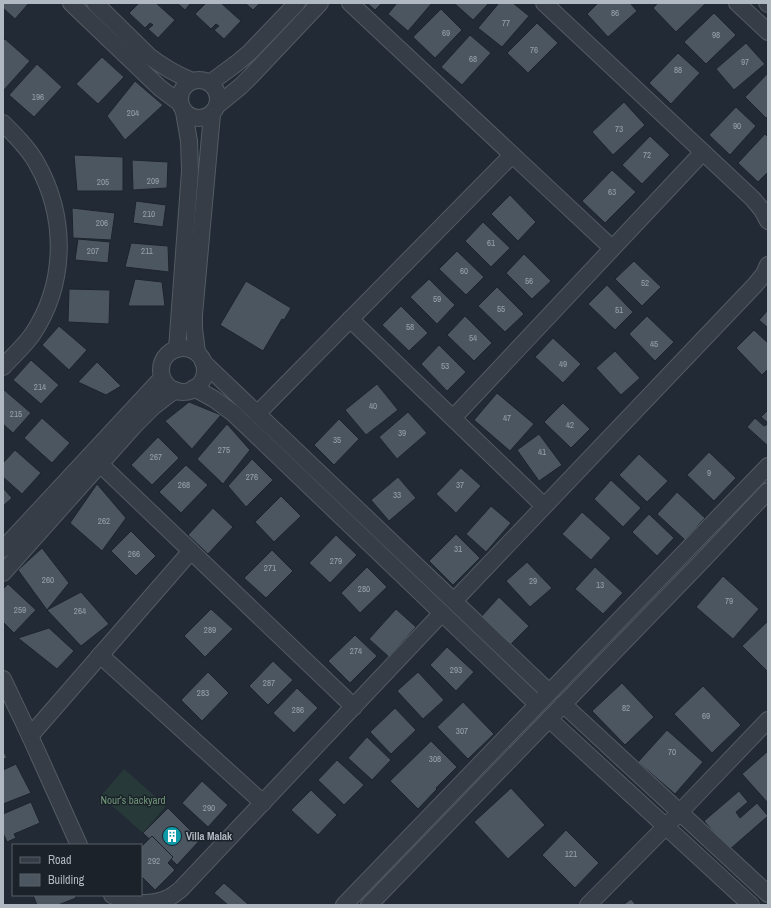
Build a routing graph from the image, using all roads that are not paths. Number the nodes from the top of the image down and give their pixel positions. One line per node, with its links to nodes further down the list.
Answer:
1 (72, 3): 11 (street)
2 (297, 3): 10 (street)
3 (320, 3): 12 (street)
4 (350, 3): 15 (street)
5 (544, 3): 14 (street)
6 (737, 3): 8 (street)
7 (104, 6): 9 (street)
8 (768, 32)
9 (192, 81): 10 (street); 11 (street)
10 (210, 82): 12 (street)
11 (182, 108): 12 (street); 20 (street)
12 (215, 109): 21 (street)
13 (3, 123): 22 (street)
14 (703, 152): 16 (street); 17 (street)
15 (512, 155): 17 (street); 19 (street)
16 (768, 221)
17 (612, 248): 27 (street)
18 (768, 265): 31 (street)
19 (350, 319): 26 (street); 27 (street)
20 (177, 349): 21 (street); 23 (street)
21 (200, 358): 24 (street); 26 (street)
22 (3, 367)
23 (162, 378): 25 (street); 33 (street)
24 (194, 388): 25 (street); 38 (street)
25 (175, 390): 28 (street)
26 (257, 414): 37 (street)
27 (453, 418): 31 (street)
28 (100, 464): 34 (street); 36 (street)
29 (768, 466): 32 (street)
30 (768, 491): 35 (street)
31 (544, 506): 37 (street)
32 (690, 548): 35 (street); 41 (street)
33 (3, 549)
34 (191, 551): 39 (street); 42 (street)
35 (703, 560): 43 (street)
36 (3, 573)
37 (454, 601): 41 (street)
38 (442, 614): 41 (street); 42 (street)
39 (100, 655): 45 (street); 46 (street)
40 (3, 679): 45 (street)
41 (544, 697): 43 (street); 49 (street)
42 (354, 707): 46 (street)
43 (557, 710): 47 (street); 48 (street); 51 (street)
44 (768, 720): 47 (street)
45 (30, 736): 50 (street)
46 (263, 803): 53 (street)
47 (680, 812): 48 (street); 52 (street)
48 (666, 826): 56 (street); 57 (street)
49 (410, 837): 51 (street); 54 (street)
50 (79, 844)
51 (422, 850): 55 (street)
52 (768, 894)
53 (114, 896)
54 (344, 905)
55 (369, 905)
56 (588, 905)
57 (751, 905)

